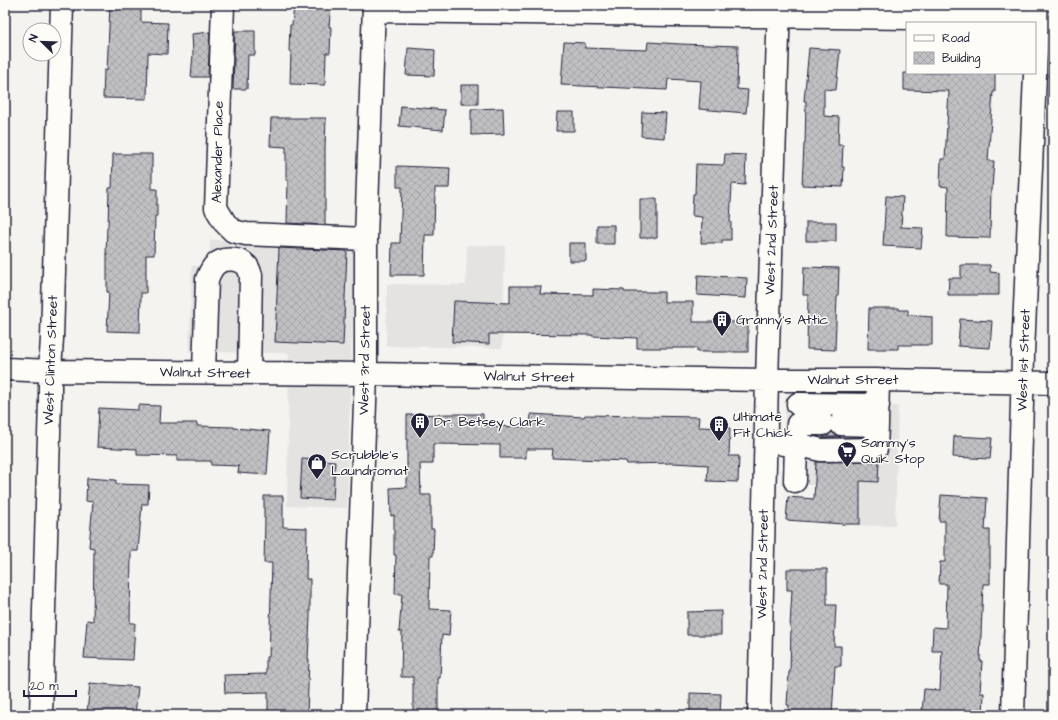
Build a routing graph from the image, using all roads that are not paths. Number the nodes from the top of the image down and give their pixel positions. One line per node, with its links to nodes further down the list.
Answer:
1 (62, 5): 8 (street, West Clinton Street)
2 (223, 5): 6 (street, Alexander Place)
3 (374, 8): 4 (street); 6 (street, West 3rd Street)
4 (779, 10): 5 (street); 12 (street, West 2nd Street)
5 (1043, 15): 15 (street, West 1st Street)
6 (366, 239): 11 (street, West 3rd Street)
7 (5, 369): 8 (street, Walnut Street)
8 (50, 371): 9 (street, Walnut Street); 21 (street, West Clinton Street)
9 (204, 372): 10 (street, Walnut Street); 10 (street)
10 (249, 373): 11 (street, Walnut Street)
11 (366, 374): 12 (street, Walnut Street); 22 (street, West 3rd Street)
12 (767, 380): 14 (street, Walnut Street); 19 (street, West 2nd Street)
13 (878, 380): 14 (street, Walnut Street); 15 (street, Walnut Street); 17 (street)
14 (799, 381): 18 (street)
15 (1023, 382): 16 (street, Walnut Street); 24 (street, West 1st Street)
16 (1053, 383)
17 (877, 415): 18 (street); 18 (street); 18 (street)
18 (798, 424): 19 (street); 20 (street)
19 (766, 444): 23 (street, West 2nd Street)
20 (795, 481)
21 (41, 715)
22 (354, 715)
23 (759, 715)
24 (1013, 715)

